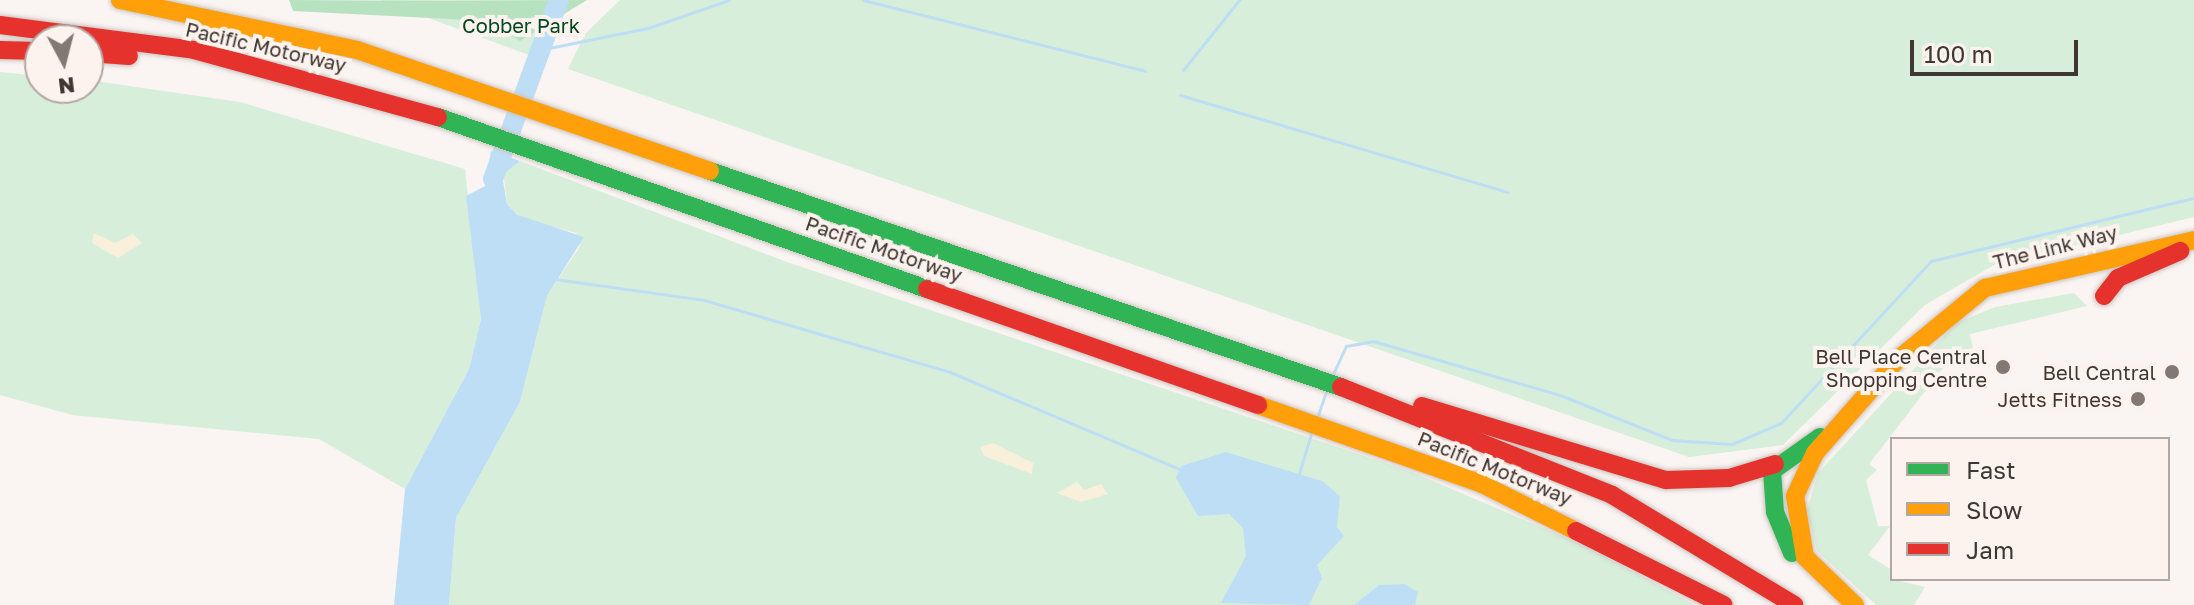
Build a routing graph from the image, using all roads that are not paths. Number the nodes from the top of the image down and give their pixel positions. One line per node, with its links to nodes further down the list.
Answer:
1 (120, 0): 4 (main road, Pacific Motorway)
2 (210, 0): 4 (main road)
3 (0, 25): 6 (main road, Pacific Motorway)
4 (309, 37): 11 (main road, Pacific Motorway)
5 (0, 50): 7 (main road)
6 (194, 50): 8 (main road); 14 (main road, Pacific Motorway)
7 (24, 51)
8 (104, 54)
9 (2189, 247): 10 (main road); 12 (main road, The Link Way)
10 (2104, 296)
11 (1372, 398): 13 (main road, The Link Way); 15 (main road, Pacific Motorway)
12 (1842, 422): 13 (main road, The Link Way); 17 (main road, The Link Way)
13 (1775, 464): 16 (main road)
14 (1724, 605)
15 (1794, 605)
16 (1839, 605)
17 (1855, 605)

